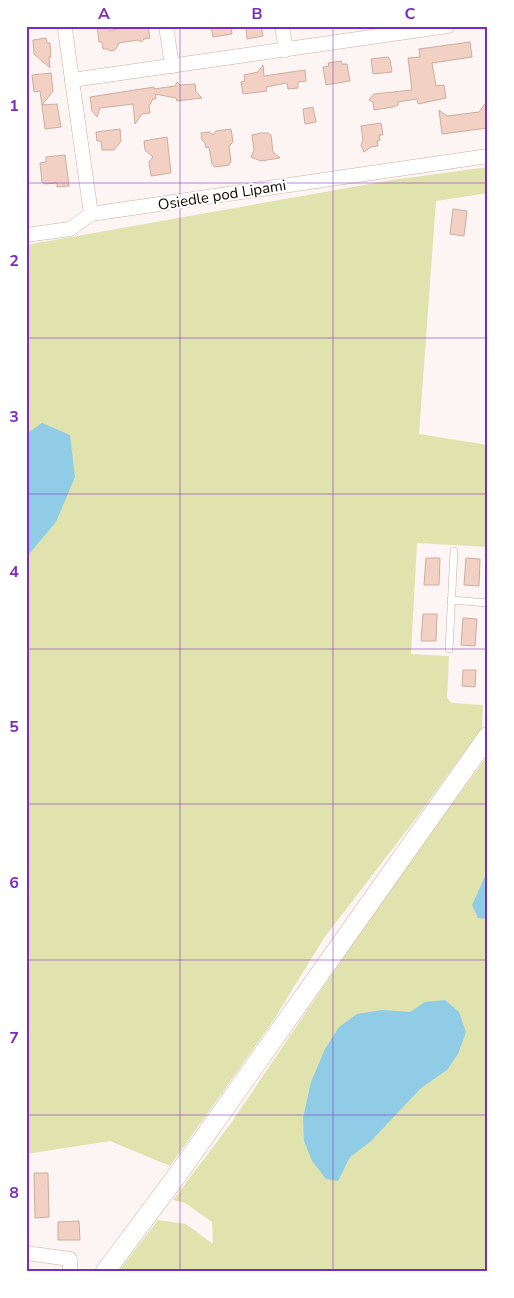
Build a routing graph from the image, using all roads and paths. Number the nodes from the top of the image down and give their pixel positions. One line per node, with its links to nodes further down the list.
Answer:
1 (166, 26): 7 (street)
2 (282, 26): 6 (street)
3 (448, 26): 5 (street)
4 (65, 29): 8 (street)
5 (381, 31): 6 (street)
6 (286, 50): 7 (street)
7 (172, 66): 8 (street)
8 (72, 80): 10 (street)
9 (488, 156): 10 (street, Osiedle pod Lipami)
10 (91, 214): 11 (street)
11 (26, 235)
12 (454, 551): 13 (lane)
13 (451, 600): 14 (lane); 15 (lane)
14 (488, 602)
15 (448, 649)
16 (488, 736): 19 (street)
17 (26, 1254): 18 (street)
18 (70, 1272)
19 (105, 1272)

